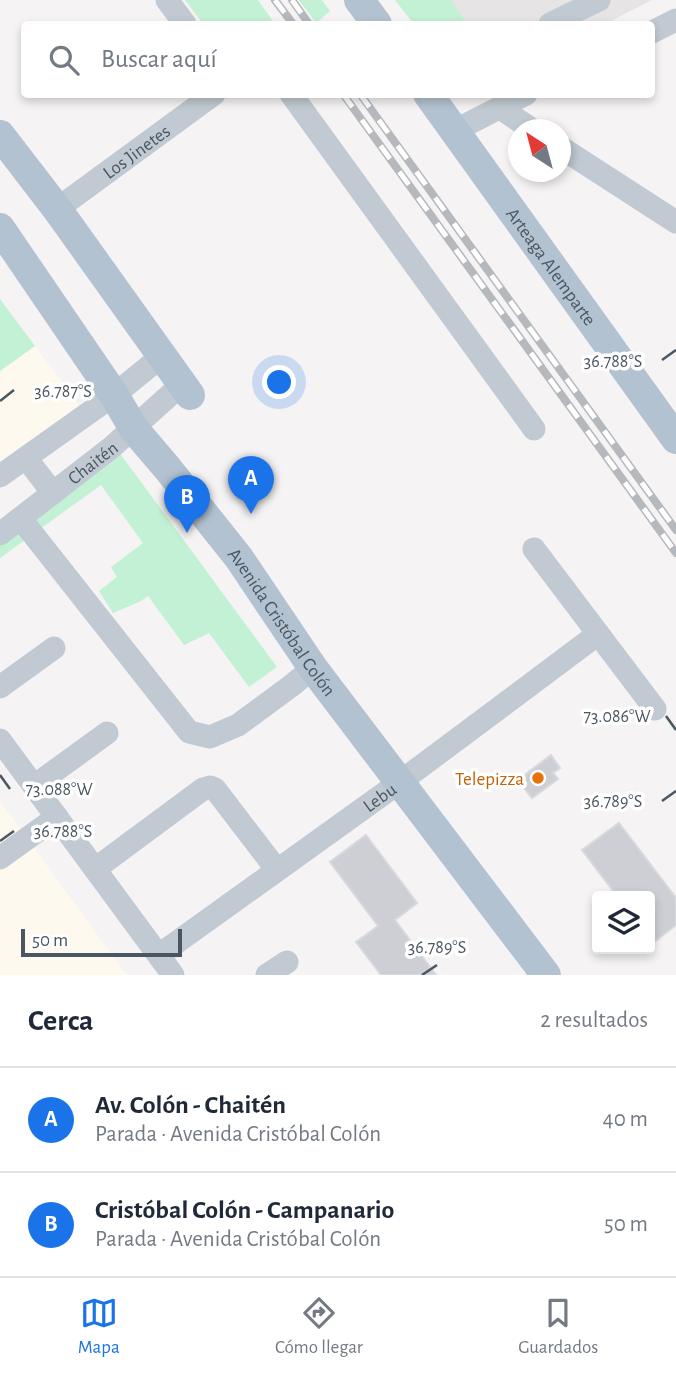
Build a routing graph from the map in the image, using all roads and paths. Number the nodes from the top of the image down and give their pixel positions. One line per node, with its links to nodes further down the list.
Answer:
1 (167, 0): 5 (street)
2 (359, 0): 6 (main road)
3 (598, 0): 7 (street)
4 (676, 20): 8 (street)
5 (183, 21)
6 (375, 21)
7 (556, 21)
8 (655, 30)
9 (209, 98): 18 (street, Los Jinetes)
10 (294, 98): 25 (street)
11 (431, 98): 15 (main road, Arteaga Alemparte)
12 (519, 98): 13 (street)
13 (500, 108): 14 (street); 15 (street)
14 (516, 119)
15 (454, 131): 26 (main road, Arteaga Alemparte)
16 (0, 135): 18 (main road)
17 (571, 154): 19 (street)
18 (57, 209): 21 (main road)
19 (676, 222)
20 (0, 229): 23 (main road, Avenida Cristóbal Colón)
21 (162, 356): 22 (main road); 23 (street)
22 (186, 390): 24 (street, Chaitén)
23 (114, 395): 24 (main road, Avenida Cristóbal Colón); 27 (street)
24 (134, 429): 29 (street, Chaitén); 35 (main road, Avenida Cristóbal Colón)
25 (534, 429)
26 (676, 439)
27 (26, 458): 28 (street); 29 (street)
28 (0, 476)
29 (53, 493): 30 (street, Chaitén)
30 (20, 519): 31 (street, Chaitén); 35 (street)
31 (0, 534)
32 (534, 549): 33 (street)
33 (598, 634): 37 (street); 40 (street, Lebu)
34 (54, 648): 36 (street)
35 (313, 668): 40 (main road, Avenida Cristóbal Colón)
36 (0, 687)
37 (655, 709)
38 (107, 733): 41 (street)
39 (0, 740): 41 (street)
40 (400, 782): 45 (street, Lebu); 50 (main road, Avenida Cristóbal Colón)
41 (34, 786): 42 (street)
42 (57, 817): 43 (street); 44 (street)
43 (0, 858)
44 (95, 869): 45 (street); 46 (street)
45 (277, 870): 46 (street, Lebu)
46 (159, 955): 48 (street)
47 (287, 962): 49 (street)
48 (173, 975)
49 (267, 975)
50 (546, 975)

